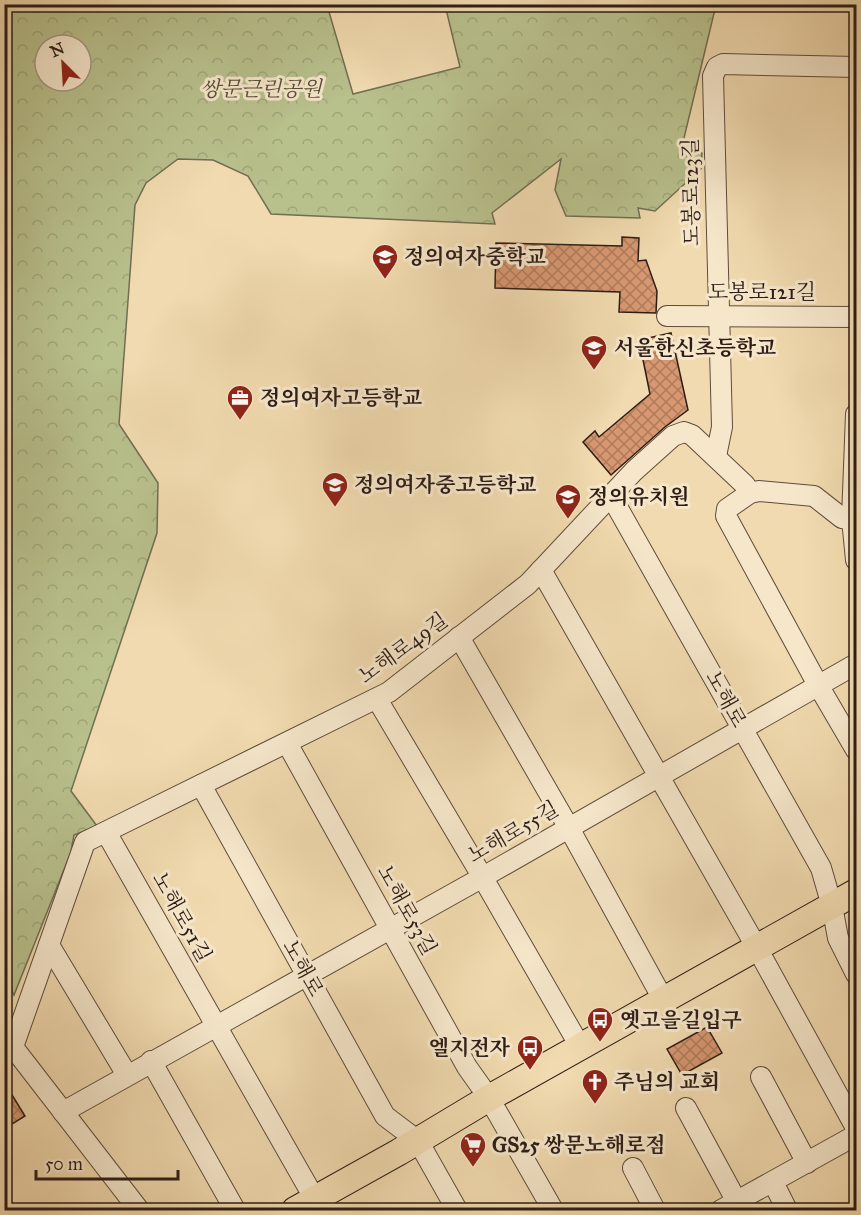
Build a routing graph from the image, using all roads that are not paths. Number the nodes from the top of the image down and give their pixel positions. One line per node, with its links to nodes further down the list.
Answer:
1 (856, 67): 3 (street, 도봉로123길)
2 (667, 316): 3 (street, 도봉로121길)
3 (718, 316): 4 (street, 도봉로121길); 6 (street, 도봉로123길)
4 (856, 317)
5 (856, 414): 9 (street)
6 (716, 456): 7 (street, 노해로49길); 8 (street, 노해로49길)
7 (750, 494): 9 (street); 14 (street)
8 (611, 495): 11 (street, 노해로49길); 16 (street, 노해로)
9 (854, 520): 10 (street)
10 (856, 560)
11 (541, 570): 12 (street, 노해로49길); 19 (street)
12 (459, 638): 15 (street, 노해로49길); 21 (street)
13 (856, 664): 14 (street, 노해로55길)
14 (818, 685): 16 (street, 노해로55길); 18 (street)
15 (377, 699): 17 (street, 노해로49길); 23 (street)
16 (743, 728): 19 (street, 노해로55길); 25 (street, 노해로)
17 (286, 743): 20 (street, 노해로49길); 26 (street, 노해로53길)
18 (856, 750)
19 (659, 776): 21 (street, 노해로55길); 28 (street)
20 (201, 785): 22 (street, 노해로49길); 30 (street, 노해로)
21 (569, 828): 23 (street, 노해로55길); 31 (street)
22 (106, 832): 27 (street, 노해로49길); 32 (street, 노해로51길)
23 (483, 877): 26 (street, 노해로55길); 33 (street)
24 (856, 892): 25 (main road)
25 (832, 906): 28 (main road); 29 (street, 노해로)
26 (390, 928): 30 (street); 37 (street, 노해로53길)
27 (49, 945): 35 (street); 39 (street, 노해로49길)
28 (757, 948): 31 (main road); 40 (street)
29 (856, 974)
30 (307, 975): 32 (street); 42 (street, 노해로)
31 (664, 1001): 33 (main road)
32 (216, 1025): 34 (street); 47 (street, 노해로51길)
33 (581, 1048): 37 (main road)
34 (151, 1062): 35 (street); 49 (street)
35 (127, 1075): 39 (street)
36 (761, 1077): 43 (street)
37 (489, 1098): 42 (main road); 51 (street, 노해로53길)
38 (686, 1108): 46 (street)
39 (63, 1112): 48 (street, 노해로49길)
40 (856, 1128)
41 (856, 1135): 43 (street)
42 (418, 1141): 47 (main road); 50 (street, 노해로)
43 (807, 1163): 45 (street)
44 (633, 1168): 52 (street)
45 (773, 1182): 46 (street); 53 (street)
46 (729, 1206)
47 (310, 1207)
48 (139, 1210)
49 (235, 1210)
50 (457, 1210)
51 (553, 1210)
52 (655, 1210)
53 (787, 1210)

